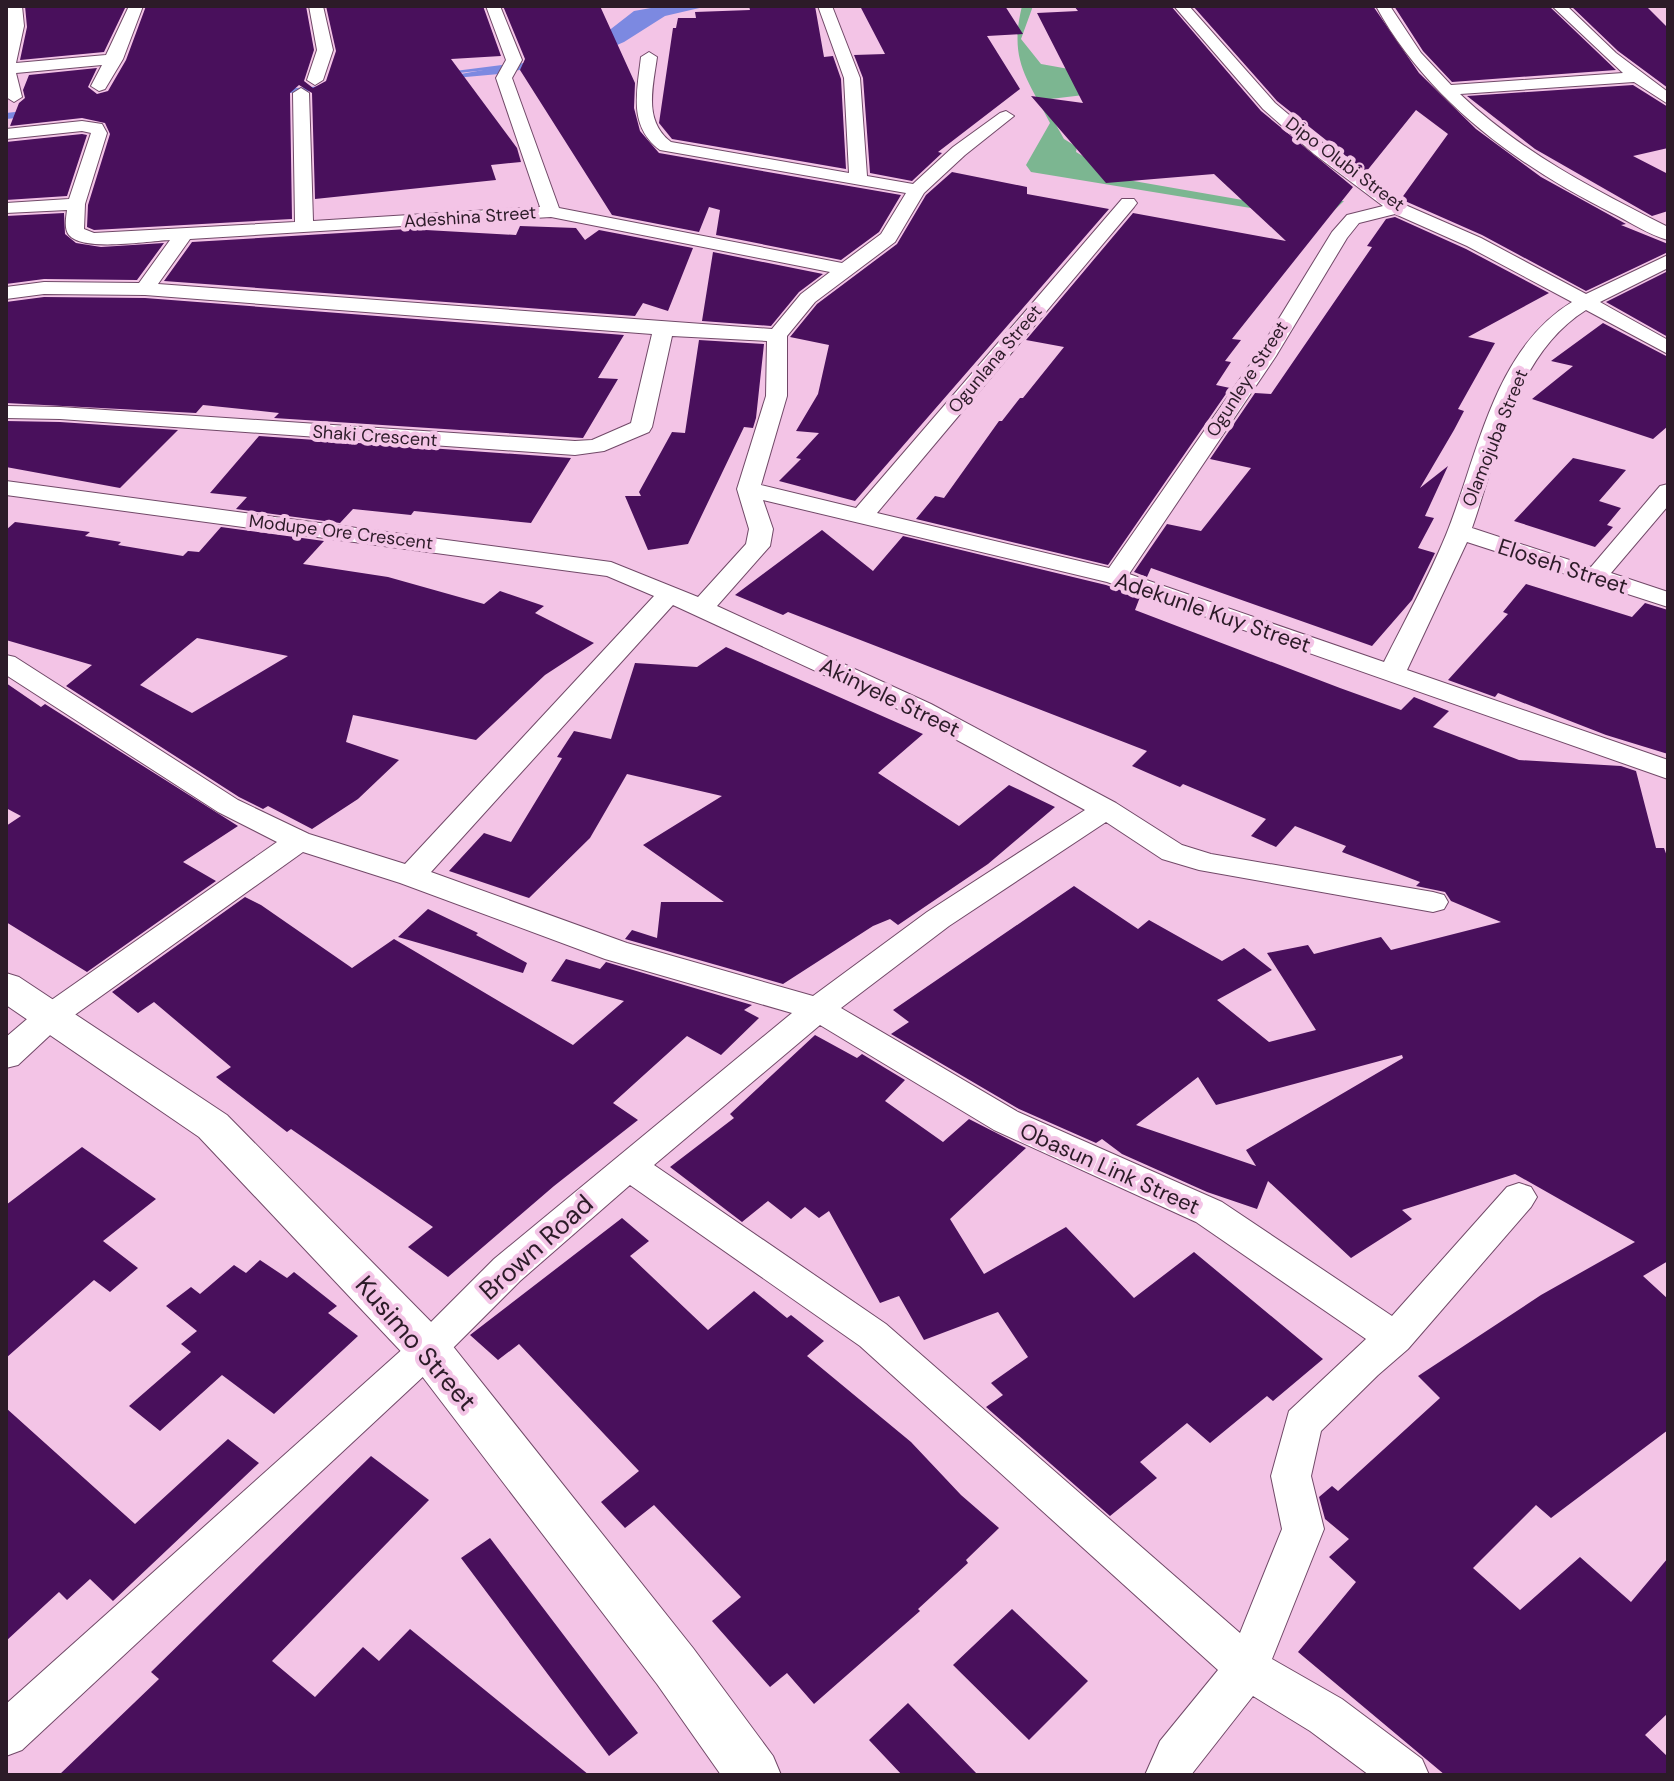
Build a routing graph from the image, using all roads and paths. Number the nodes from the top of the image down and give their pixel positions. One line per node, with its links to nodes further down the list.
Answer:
1 (15, 6): 11 (street)
2 (136, 6): 10 (street)
3 (316, 6): 13 (street)
4 (493, 6): 27 (street)
5 (825, 6): 21 (street)
6 (1181, 6): 26 (street, Dipo Olubi Street)
7 (1383, 6): 15 (street)
8 (1559, 6): 12 (street)
9 (649, 57): 21 (street)
10 (115, 59): 11 (street); 14 (street)
11 (6, 69): 17 (street)
12 (1636, 77): 15 (street); 18 (street)
13 (315, 80)
14 (99, 86)
15 (1448, 90): 29 (street)
16 (301, 93): 28 (street)
17 (14, 97)
18 (1668, 99)
19 (1006, 116): 22 (street)
20 (6, 134): 24 (street)
21 (858, 178): 22 (street)
22 (917, 190): 32 (street)
23 (1128, 203): 43 (street, Ogunlana Street)
24 (76, 204): 25 (street); 30 (street, Adeshina Street)
25 (6, 208)
26 (1397, 208): 35 (street, Dipo Olubi Street); 46 (street, Ogunleye Street)
27 (551, 212): 28 (street, Adeshina Street); 32 (street, Adeshina Street)
28 (304, 227): 30 (street, Adeshina Street)
29 (1668, 234)
30 (183, 235): 33 (street)
31 (1668, 261): 35 (street, Olamojuba Street)
32 (848, 270): 37 (street)
33 (145, 289): 34 (street); 36 (street)
34 (6, 293)
35 (1586, 303): 38 (street, Dipo Olubi Street); 44 (street, Olamojuba Street)
36 (663, 329): 37 (street); 39 (street, Shaki Crescent)
37 (777, 335): 41 (street)
38 (1668, 348)
39 (6, 412)
40 (6, 488): 47 (street, Modupe Ore Crescent)
41 (748, 489): 43 (street, Adekunle Kuy Street); 49 (street)
42 (1668, 491): 45 (street)
43 (863, 515): 46 (street, Adekunle Kuy Street)
44 (1459, 532): 45 (street, Eloseh Street); 51 (street, Olamojuba Street)
45 (1596, 576): 48 (street, Eloseh Street)
46 (1115, 577): 51 (street, Adekunle Kuy Street)
47 (670, 593): 49 (street, Akinyele Street); 55 (street)
48 (1668, 600)
49 (701, 609): 53 (street, Akinyele Street)
50 (6, 663): 54 (street, Obasun Link Street)
51 (1391, 675): 52 (street, Adekunle Kuy Street)
52 (1668, 770)
53 (1106, 809): 56 (street, Akinyele Street); 58 (street, Brown Road)
54 (299, 841): 55 (street, Obasun Link Street); 59 (street)
55 (411, 876): 58 (street, Obasun Link Street)
56 (1433, 902)
57 (6, 986): 59 (street, Kusimo Street)
58 (818, 1009): 61 (street, Brown Road); 63 (street, Obasun Link Street)
59 (51, 1016): 60 (street); 64 (street, Kusimo Street)
60 (6, 1056)
61 (629, 1166): 64 (street, Brown Road); 65 (street)
62 (1519, 1197): 63 (street)
63 (1395, 1338): 65 (street)
64 (428, 1349): 66 (street, Brown Road); 67 (street, Kusimo Street)
65 (1247, 1668): 68 (street); 69 (street)
66 (6, 1734)
67 (754, 1775)
68 (1168, 1775)
69 (1406, 1775)

